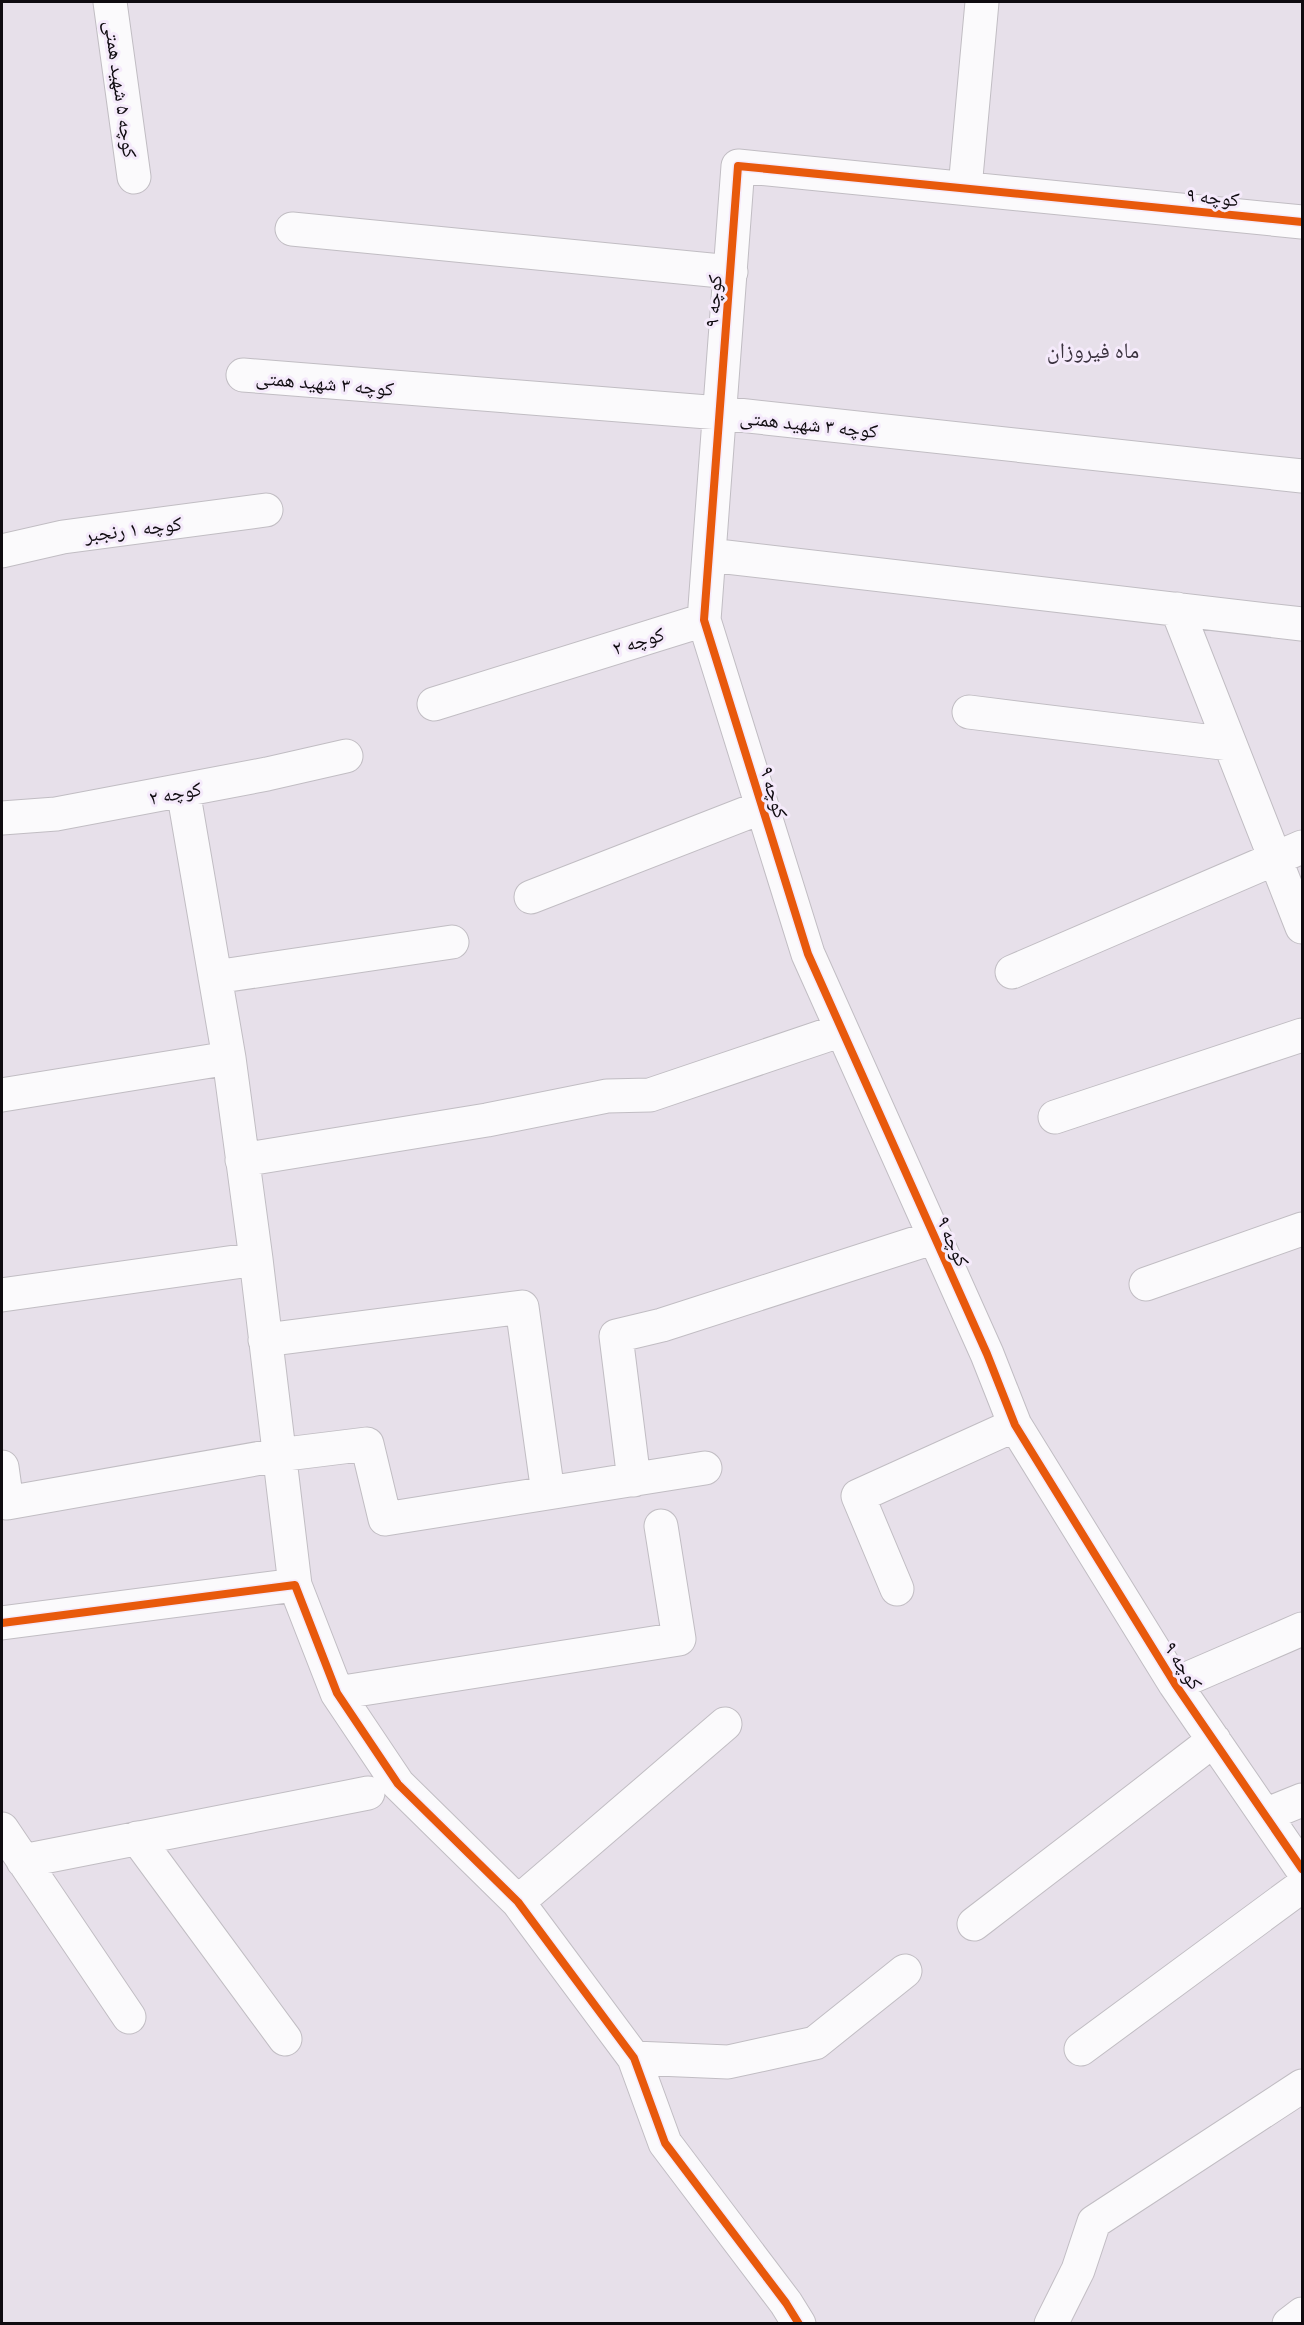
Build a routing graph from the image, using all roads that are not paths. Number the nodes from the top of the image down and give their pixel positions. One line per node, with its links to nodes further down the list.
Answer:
1 (110, 2): 3 (street, کوچه ۵ شهید همتی)
2 (982, 2): 4 (street)
3 (134, 177)
4 (965, 188): 5 (street, کوچه ۹); 7 (street, کوچه ۹)
5 (1302, 222)
6 (292, 229): 7 (street)
7 (730, 272): 9 (street, کوچه ۹)
8 (243, 375): 9 (street, کوچه ۳ شهید همتی)
9 (720, 413): 10 (street, کوچه ۳ شهید همتی); 13 (street, کوچه ۹)
10 (1302, 476)
11 (266, 510): 12 (street, کوچه ۱ رنجبر)
12 (2, 551)
13 (709, 555): 14 (street); 15 (street, کوچه ۹)
14 (1177, 609): 16 (street); 19 (street)
15 (704, 620): 17 (street, کوچه ۲); 22 (street, کوچه ۹)
16 (1302, 624)
17 (434, 704)
18 (969, 712): 19 (street)
19 (1230, 744): 24 (street)
20 (346, 756): 21 (street, کوچه ۲)
21 (183, 790): 23 (street, کوچه ۲); 29 (street)
22 (762, 807): 25 (street); 30 (street, کوچه ۹)
23 (2, 818)
24 (1289, 852): 26 (street); 28 (street)
25 (531, 897)
26 (1302, 927)
27 (453, 942): 29 (street)
28 (1012, 972)
29 (215, 977): 32 (street)
30 (842, 1030): 35 (street); 37 (street, کوچه ۹)
31 (1302, 1035): 34 (street)
32 (229, 1058): 33 (street); 35 (street)
33 (2, 1095)
34 (1055, 1117)
35 (242, 1160): 38 (street)
36 (1302, 1229): 39 (street)
37 (934, 1237): 42 (street, کوچه ۹); 46 (street)
38 (256, 1259): 40 (street); 41 (street)
39 (1146, 1284)
40 (2, 1295)
41 (265, 1340): 43 (street); 47 (street)
42 (1015, 1425): 50 (street); 53 (street, کوچه ۹)
43 (278, 1455): 44 (street); 47 (street); 49 (street)
44 (2, 1467)
45 (705, 1468): 46 (street)
46 (634, 1480): 47 (street)
47 (548, 1493)
48 (661, 1526): 54 (street)
49 (295, 1585): 51 (street); 54 (street)
50 (897, 1589)
51 (2, 1623)
52 (1302, 1629): 53 (street)
53 (1175, 1684): 56 (street, کوچه ۹)
54 (337, 1693): 65 (street)
55 (725, 1724): 65 (street)
56 (1214, 1740): 59 (street, کوچه ۹); 66 (street)
57 (368, 1793): 61 (street)
58 (1302, 1800): 59 (street)
59 (1265, 1815): 63 (street, کوچه ۹)
60 (2, 1829): 62 (street)
61 (137, 1838): 62 (street); 69 (street)
62 (23, 1861): 68 (street)
63 (1302, 1869)
64 (1302, 1886): 70 (street)
65 (518, 1902): 71 (street)
66 (974, 1924)
67 (905, 1971): 71 (street)
68 (129, 2017)
69 (285, 2040)
70 (1081, 2049)
71 (634, 2058): 74 (street)
72 (1302, 2086): 75 (street)
73 (1302, 2314): 76 (street)
74 (799, 2324)
75 (1051, 2324)
76 (1289, 2324)

